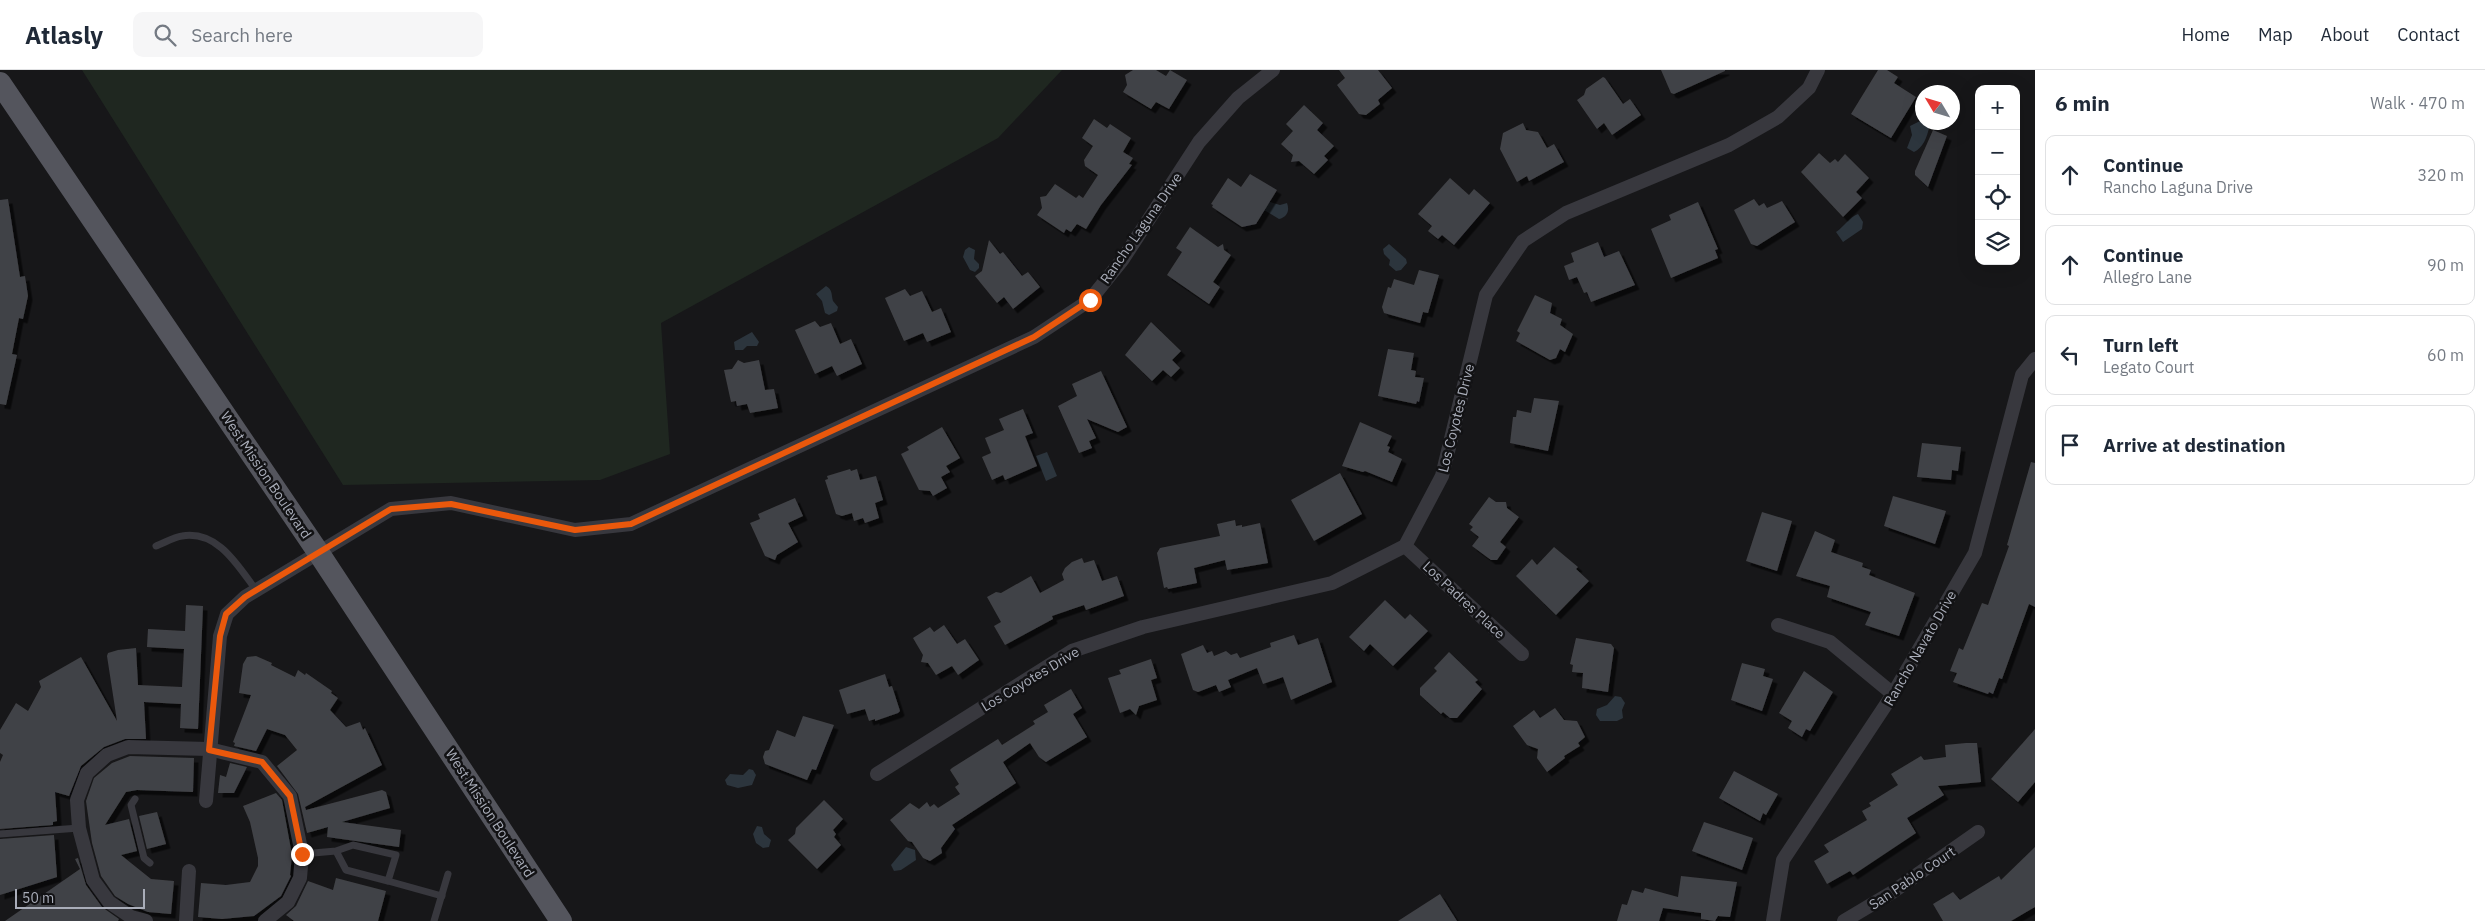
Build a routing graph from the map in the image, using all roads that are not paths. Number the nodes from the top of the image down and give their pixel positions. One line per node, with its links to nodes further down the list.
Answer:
1 (1273, 70): 7 (street, Rancho Laguna Drive)
2 (1818, 70): 6 (street, Los Coyotes Drive)
3 (0, 83): 7 (main road, West Mission Boulevard)
4 (2035, 359): 11 (street, Rancho Navato Drive)
5 (156, 546): 8 (lane)
6 (1405, 546): 10 (street, Los Padres Place); 13 (street, Los Coyotes Drive)
7 (318, 552): 8 (street, Rancho Laguna Drive); 30 (main road, West Mission Boulevard)
8 (256, 590): 12 (street, Rancho Laguna Drive)
9 (1778, 625): 11 (street)
10 (1522, 654)
11 (1893, 694): 31 (street, Rancho Navato Drive)
12 (209, 750): 15 (street, Rancho Laguna Drive); 16 (street); 20 (street)
13 (877, 774)
14 (135, 799): 21 (lane)
15 (206, 800)
16 (79, 828): 18 (lane); 26 (street)
17 (1978, 832): 32 (street, San Pablo Court)
18 (0, 834)
19 (336, 851): 20 (lane); 24 (lane); 24 (lane)
20 (302, 854): 28 (street)
21 (150, 863)
22 (189, 871): 27 (street)
23 (448, 874): 25 (lane)
24 (388, 881): 25 (lane)
25 (442, 896): 29 (lane)
26 (146, 921)
27 (186, 921)
28 (265, 921)
29 (434, 921)
30 (561, 921)
31 (1774, 921)
32 (1844, 921)

